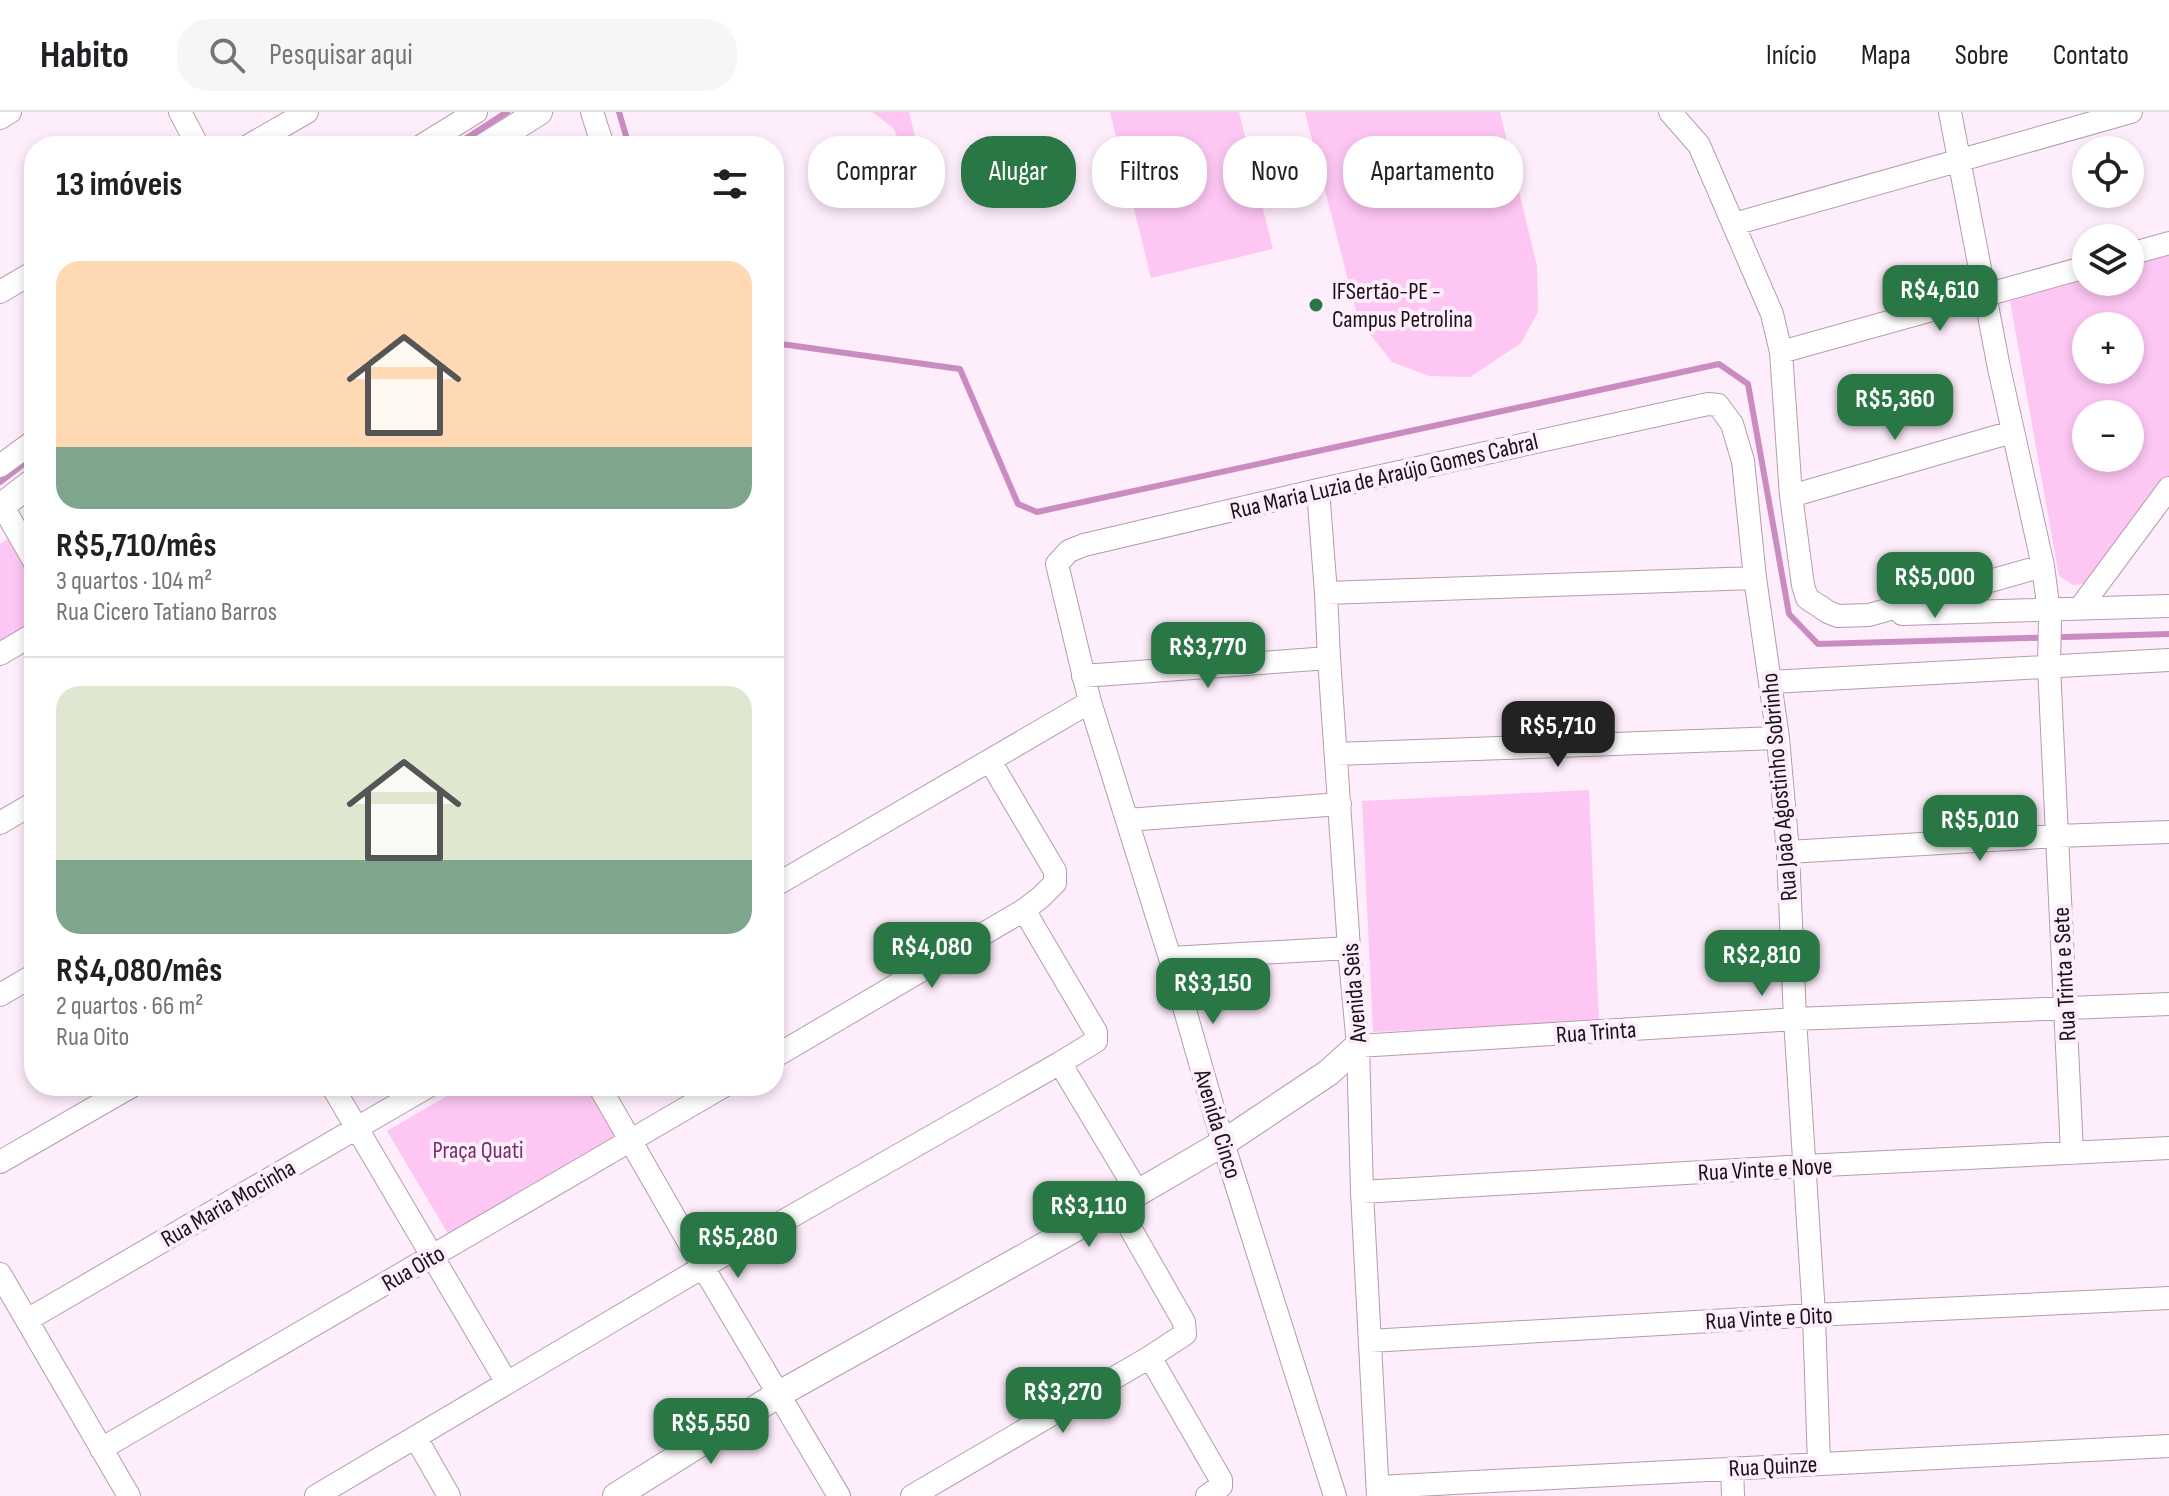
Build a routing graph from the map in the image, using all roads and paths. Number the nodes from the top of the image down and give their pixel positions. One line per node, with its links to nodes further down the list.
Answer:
1 (10, 112): 10 (street)
2 (180, 112): 11 (street)
3 (307, 112): 12 (street)
4 (476, 112): 13 (street)
5 (539, 112): 14 (street)
6 (592, 112): 15 (street)
7 (1670, 112): 17 (street)
8 (1950, 112): 16 (street)
9 (2131, 112): 16 (street)
10 (0, 118)
11 (193, 136)
12 (265, 136)
13 (437, 136)
14 (501, 136)
15 (600, 136)
16 (1961, 161): 17 (street); 23 (street)
17 (1734, 224): 24 (street)
18 (2169, 243): 19 (street)
19 (2144, 250)
20 (2072, 271): 23 (street)
21 (24, 278): 22 (street)
22 (0, 292)
23 (1985, 297): 24 (street); 26 (street)
24 (1781, 352): 32 (street)
25 (1718, 405): 31 (street, Rua Maria Luzia de Araújo Gomes Cabral); 37 (street, Rua João Agostinho Sobrinho)
26 (2012, 432): 32 (street); 36 (street)
27 (24, 448): 28 (street)
28 (0, 466)
29 (2169, 488): 40 (street)
30 (24, 489): 33 (street)
31 (1318, 490): 35 (street, Rua Maria Luzia de Araújo Gomes Cabral); 38 (street, Avenida Seis)
32 (1791, 496): 41 (street)
33 (1, 506): 34 (street)
34 (24, 544)
35 (1057, 564): 48 (street, Avenida Cinco)
36 (2043, 566): 41 (street); 42 (street)
37 (1755, 578): 38 (street); 49 (street, Rua João Agostinho Sobrinho)
38 (1326, 593): 45 (street, Avenida Seis)
39 (2169, 606): 40 (street)
40 (2080, 608): 42 (street)
41 (1869, 615): 42 (street)
42 (2049, 615): 46 (street, Rua Trinta e Sete)
43 (24, 640): 44 (street)
44 (0, 654)
45 (1329, 658): 48 (street); 52 (street, Avenida Seis)
46 (2049, 659): 47 (street); 49 (street); 59 (street, Rua Trinta e Sete)
47 (2169, 660)
48 (1083, 676): 50 (street, Avenida Cinco)
49 (1771, 682): 51 (street, Rua João Agostinho Sobrinho)
50 (1090, 702): 53 (street); 56 (street, Avenida Cinco)
51 (1778, 738): 52 (street); 60 (street, Rua João Agostinho Sobrinho)
52 (1336, 754): 54 (street, Avenida Seis)
53 (990, 761): 61 (street); 62 (street)
54 (1340, 804): 56 (street); 63 (street, Avenida Seis)
55 (24, 809): 57 (street)
56 (1127, 820): 64 (street, Avenida Cinco)
57 (0, 823)
58 (2169, 832): 59 (street)
59 (2057, 836): 60 (street); 68 (street, Rua Trinta e Sete)
60 (1788, 852): 69 (street, Rua João Agostinho Sobrinho)
61 (784, 880)
62 (1024, 910): 71 (street); 72 (street)
63 (1349, 948): 64 (street); 70 (street, Avenida Seis)
64 (1170, 958): 80 (street, Avenida Cinco)
65 (24, 981): 66 (street)
66 (0, 995)
67 (2169, 1004): 68 (street, Rua Trinta)
68 (2065, 1010): 69 (street, Rua Trinta); 82 (street, Rua Trinta e Sete)
69 (1795, 1019): 70 (street, Rua Trinta); 84 (street, Rua João Agostinho Sobrinho)
70 (1358, 1046): 80 (street); 85 (street, Avenida Seis)
71 (784, 1051)
72 (1060, 1063): 86 (street); 88 (street)
73 (115, 1096): 83 (street)
74 (338, 1096): 78 (street)
75 (412, 1096): 78 (street, Rua Maria Mocinha)
76 (605, 1096): 79 (street)
77 (707, 1096): 79 (street, Rua Oito)
78 (357, 1128): 87 (street); 92 (street, Rua Maria Mocinha)
79 (631, 1141): 87 (street, Rua Oito); 88 (street)
80 (1223, 1143): 86 (street); 110 (street, Avenida Cinco)
81 (2169, 1148): 82 (street, Rua Vinte e Nove)
82 (2072, 1153): 84 (street, Rua Vinte e Nove)
83 (0, 1162)
84 (1804, 1166): 85 (street, Rua Vinte e Nove); 91 (street, Rua João Agostinho Sobrinho)
85 (1362, 1192): 93 (street, Avenida Seis)
86 (1127, 1199): 94 (street); 96 (street)
87 (433, 1256): 95 (street); 99 (street, Rua Oito)
88 (703, 1267): 95 (street); 96 (street)
89 (0, 1274): 92 (street)
90 (2169, 1298): 91 (street, Rua Vinte e Oito)
91 (1814, 1315): 93 (street, Rua Vinte e Oito); 100 (street, Rua João Agostinho Sobrinho)
92 (27, 1320): 99 (street)
93 (1370, 1341): 103 (street, Avenida Seis)
94 (1150, 1357): 102 (street); 109 (street)
95 (507, 1383): 97 (street)
96 (779, 1394): 107 (street); 108 (street)
97 (416, 1438): 105 (street); 106 (street)
98 (2169, 1446): 100 (street, Rua Quinze)
99 (101, 1449): 104 (street)
100 (1819, 1464): 101 (street, Rua Quinze)
101 (1732, 1468): 103 (street, Rua Quinze); 111 (street)
102 (1214, 1491)
103 (1378, 1491)
104 (129, 1496)
105 (316, 1496)
106 (449, 1496)
107 (616, 1496)
108 (839, 1496)
109 (912, 1496)
110 (1335, 1496)
111 (1733, 1496)

